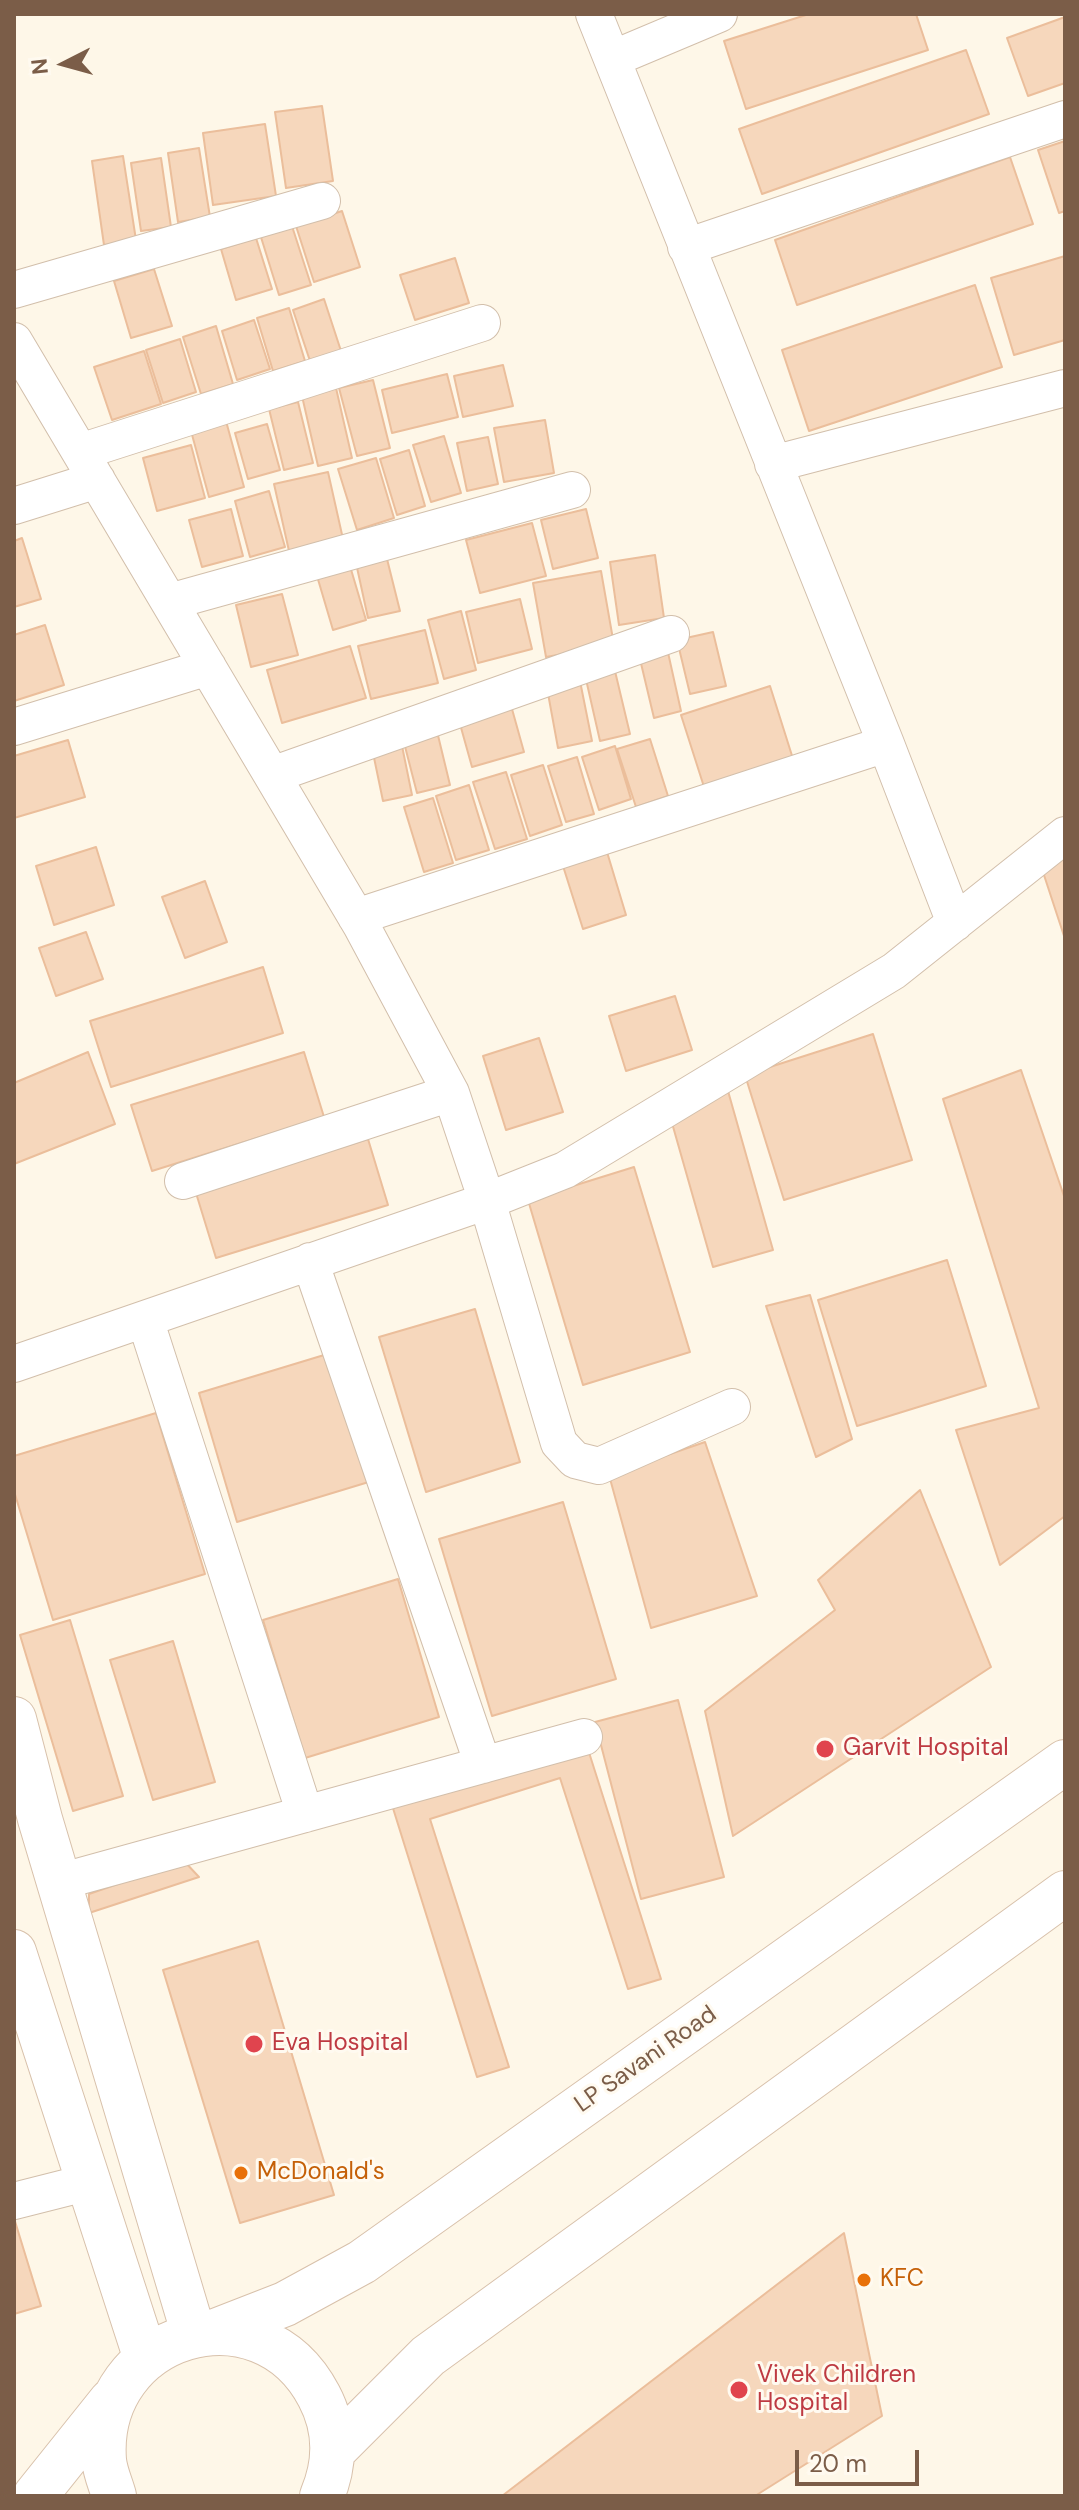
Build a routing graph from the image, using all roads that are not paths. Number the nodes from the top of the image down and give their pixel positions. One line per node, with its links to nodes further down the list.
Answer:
1 (594, 14): 3 (street)
2 (719, 14): 3 (street)
3 (612, 59): 6 (street)
4 (1065, 119): 6 (street)
5 (322, 201): 7 (street)
6 (686, 247): 12 (street)
7 (14, 290)
8 (482, 323): 13 (street)
9 (14, 341): 11 (street)
10 (1065, 388): 12 (street)
11 (28, 392): 13 (street)
12 (773, 464): 20 (street)
13 (89, 466): 15 (street); 16 (street)
14 (572, 490): 16 (street)
15 (14, 506)
16 (169, 602): 18 (street)
17 (671, 634): 21 (street)
18 (208, 667): 19 (street); 21 (street)
19 (14, 727)
20 (886, 744): 23 (street); 24 (street)
21 (272, 775): 23 (street)
22 (1065, 835): 24 (street)
23 (356, 917): 25 (street)
24 (955, 923): 27 (street)
25 (451, 1093): 26 (street); 27 (street)
26 (183, 1181)
27 (487, 1201): 28 (street); 31 (street)
28 (310, 1261): 29 (street); 35 (street)
29 (145, 1319): 30 (street); 36 (street)
30 (14, 1364)
31 (732, 1407)
32 (14, 1719): 37 (main road)
33 (584, 1737): 35 (street)
34 (1065, 1762): 43 (main road, LP Savani Road)
35 (483, 1765): 36 (street)
36 (305, 1814): 38 (street)
37 (27, 1818): 38 (main road)
38 (59, 1882): 43 (main road)
39 (1065, 1893): 45 (main road)
40 (14, 1952): 41 (main road)
41 (89, 2182): 42 (street); 44 (main road)
42 (14, 2201)
43 (204, 2334): 44 (main road, LP Savani Road); 45 (main road)
44 (132, 2375): 46 (main road); 47 (main road)
45 (334, 2450): 48 (main road)
46 (35, 2496)
47 (114, 2496)
48 (322, 2496)

